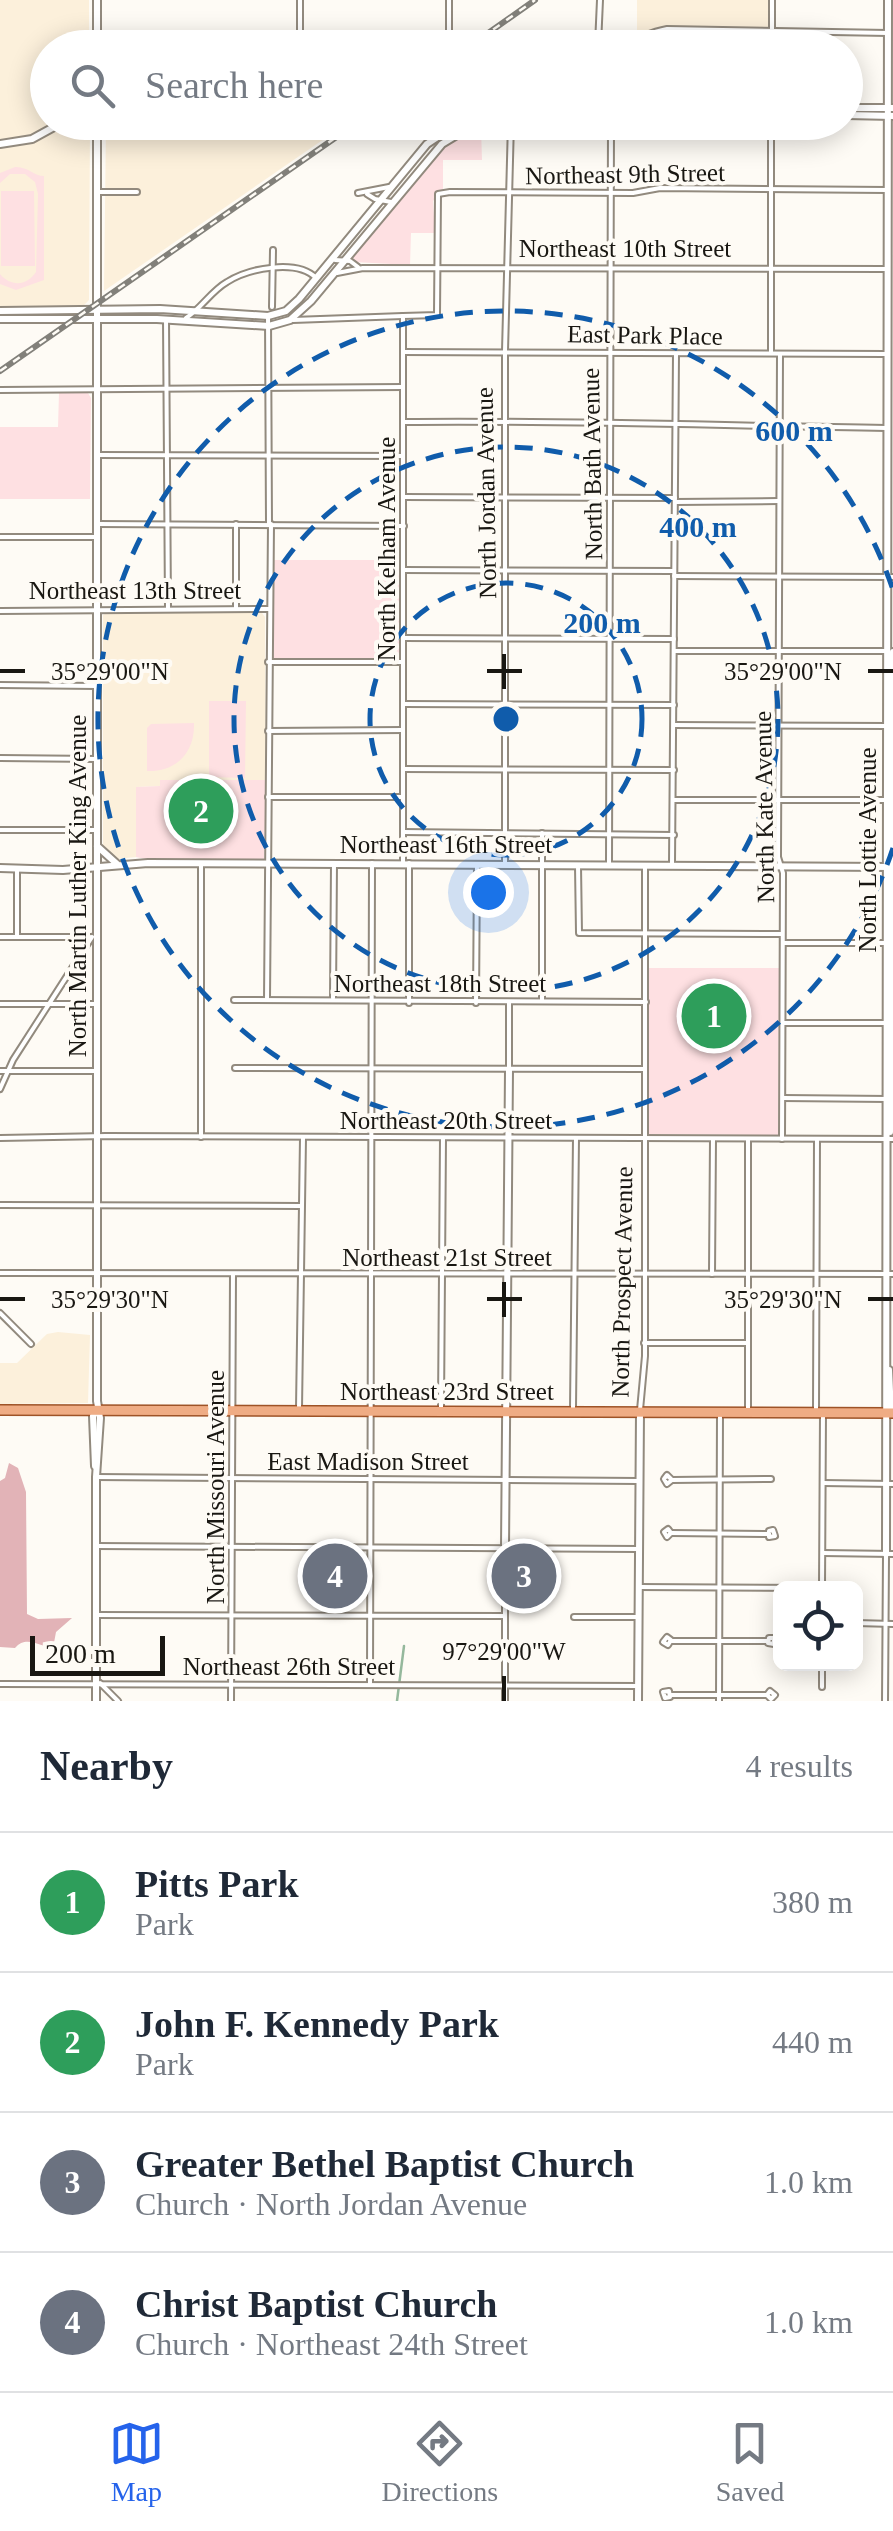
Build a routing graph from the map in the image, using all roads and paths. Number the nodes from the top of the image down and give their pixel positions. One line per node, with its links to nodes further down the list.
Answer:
1 (97, 0): 7 (main road)
2 (300, 0): 8 (street)
3 (450, 0): 9 (street)
4 (600, 0): 10 (street)
5 (772, 0): 13 (street)
6 (888, 0): 15 (main road, North Lottie Avenue)
7 (97, 30)
8 (300, 30)
9 (449, 30)
10 (599, 30)
11 (662, 30): 12 (street)
12 (702, 30)
13 (772, 30)
14 (863, 33): 15 (street)
15 (888, 33): 17 (main road, North Lottie Avenue)
16 (863, 112): 17 (main road)
17 (890, 112): 28 (main road, North Lottie Avenue)
18 (30, 139): 25 (main road)
19 (97, 140): 29 (main road, North Martin Luther King Avenue)
20 (433, 140): 26 (main road)
21 (446, 140): 34 (main road)
22 (511, 140): 32 (street, North Jordan Avenue)
23 (611, 140): 31 (street, North Bath Avenue)
24 (771, 140): 27 (street)
25 (0, 144)
26 (397, 181): 33 (main road); 33 (street)
27 (771, 190): 28 (street, Northeast 9th Street); 31 (street, Northeast 9th Street); 42 (street)
28 (887, 190): 44 (main road, North Lottie Avenue)
29 (97, 192): 30 (street); 49 (main road, North Martin Luther King Avenue)
30 (136, 192)
31 (610, 192): 32 (street, Northeast 9th Street); 38 (street, North Bath Avenue)
32 (511, 194): 40 (street, Northeast 9th Street); 41 (street, North Jordan Avenue)
33 (381, 200): 34 (street); 37 (main road)
34 (392, 201): 36 (main road)
35 (273, 250): 43 (street)
36 (344, 260): 37 (street); 39 (street, Northeast 10th Street); 45 (main road)
37 (330, 262): 46 (main road)
38 (610, 266): 41 (street, Northeast 10th Street); 42 (street, Northeast 10th Street); 61 (street, North Bath Avenue)
39 (363, 268): 40 (street, Northeast 10th Street); 45 (street, Northeast 10th Street)
40 (438, 268): 41 (street, Northeast 10th Street); 53 (street)
41 (509, 268): 59 (street, North Jordan Avenue)
42 (771, 268): 44 (street, Northeast 10th Street); 63 (street)
43 (272, 269): 46 (street); 48 (street); 50 (street)
44 (886, 269): 65 (main road, North Lottie Avenue)
45 (332, 275): 47 (main road)
46 (316, 278): 52 (main road)
47 (308, 304): 54 (street); 57 (main road)
48 (272, 307)
49 (96, 308): 50 (main road); 51 (main road); 55 (main road, North Martin Luther King Avenue)
50 (195, 312): 52 (main road); 56 (street)
51 (0, 315): 55 (main road)
52 (268, 316): 58 (street)
53 (402, 316): 54 (street); 60 (street, North Kelham Avenue)
54 (316, 317): 57 (street)
55 (96, 318): 56 (main road); 69 (main road, North Martin Luther King Avenue)
56 (171, 319): 58 (main road); 66 (street)
57 (290, 320): 58 (main road)
58 (268, 326): 67 (street)
59 (505, 351): 60 (street, East Park Place); 61 (street, East Park Place); 71 (street, North Jordan Avenue)
60 (403, 352): 68 (street, North Kelham Avenue)
61 (609, 352): 62 (street, East Park Place); 73 (street, North Bath Avenue)
62 (676, 354): 63 (street, East Park Place); 74 (street)
63 (771, 354): 64 (street, East Park Place)
64 (780, 354): 65 (street, East Park Place); 75 (street, North Kate Avenue)
65 (886, 354): 76 (main road, North Lottie Avenue)
66 (166, 387): 67 (street); 69 (street); 78 (street)
67 (269, 387): 68 (street); 79 (street)
68 (403, 387): 72 (street, North Kelham Avenue)
69 (97, 388): 70 (street); 77 (main road, North Martin Luther King Avenue)
70 (0, 390)
71 (505, 421): 72 (street); 73 (street); 82 (street, North Jordan Avenue)
72 (403, 422): 80 (street, North Kelham Avenue)
73 (609, 422): 74 (street); 83 (street, North Bath Avenue)
74 (675, 426): 75 (street); 84 (street)
75 (780, 427): 76 (street); 85 (street, North Kate Avenue)
76 (886, 428): 98 (main road, North Lottie Avenue)
77 (97, 455): 78 (street); 86 (main road, North Martin Luther King Avenue)
78 (166, 456): 79 (street); 87 (street)
79 (269, 456): 80 (street); 89 (street)
80 (403, 456): 81 (street, North Kelham Avenue)
81 (404, 497): 82 (street); 90 (street, North Kelham Avenue)
82 (507, 497): 83 (street); 94 (street, North Jordan Avenue)
83 (611, 498): 84 (street); 95 (street, North Bath Avenue)
84 (675, 500): 85 (street); 96 (street)
85 (779, 501): 97 (street, North Kate Avenue)
86 (97, 524): 87 (street); 92 (main road, North Martin Luther King Avenue)
87 (167, 524): 88 (street); 99 (street)
88 (236, 524): 89 (street); 100 (street)
89 (270, 524): 90 (street); 103 (street)
90 (404, 526): 93 (street, North Kelham Avenue)
91 (0, 536): 92 (street)
92 (97, 537): 102 (main road, North Martin Luther King Avenue)
93 (404, 570): 94 (street); 104 (street, North Kelham Avenue)
94 (507, 571): 95 (street); 105 (street, North Jordan Avenue)
95 (611, 572): 96 (street); 106 (street, North Bath Avenue)
96 (674, 574): 97 (street); 107 (street)
97 (780, 576): 98 (street); 109 (street, North Kate Avenue)
98 (890, 576): 110 (main road, North Lottie Avenue)
99 (168, 608): 100 (street, Northeast 13th Street); 102 (street, Northeast 13th Street)
100 (236, 609): 103 (street, Northeast 13th Street)
101 (0, 610): 102 (street, Northeast 13th Street)
102 (97, 610): 114 (main road, North Martin Luther King Avenue)
103 (270, 610): 111 (street)
104 (405, 638): 105 (street); 112 (street, North Kelham Avenue)
105 (507, 638): 106 (street); 116 (street, North Jordan Avenue)
106 (610, 638): 107 (street); 117 (street, North Bath Avenue)
107 (674, 639): 108 (street)
108 (674, 651): 109 (street); 118 (street)
109 (780, 651): 110 (street); 120 (street, North Kate Avenue)
110 (892, 654): 121 (main road, North Lottie Avenue)
111 (268, 662): 112 (street); 123 (street)
112 (405, 662): 115 (street, North Kelham Avenue)
113 (0, 685): 114 (street)
114 (97, 686): 125 (main road, North Martin Luther King Avenue)
115 (405, 704): 116 (street); 122 (street, North Kelham Avenue)
116 (505, 704): 117 (street); 127 (street, North Jordan Avenue)
117 (610, 705): 118 (street); 128 (street, North Bath Avenue)
118 (674, 705): 119 (street)
119 (674, 725): 120 (street); 129 (street)
120 (780, 726): 121 (street); 133 (street, North Kate Avenue)
121 (891, 726): 134 (main road, North Lottie Avenue)
122 (405, 730): 123 (street); 126 (street, North Kelham Avenue)
123 (268, 731): 130 (street)
124 (0, 758): 125 (street)
125 (97, 759): 136 (main road, North Martin Luther King Avenue)
126 (404, 769): 127 (street); 131 (street, North Kelham Avenue)
127 (507, 770): 128 (street); 138 (street, North Jordan Avenue)
128 (610, 770): 129 (street); 140 (street, North Bath Avenue)
129 (674, 770): 132 (street)
130 (268, 797): 131 (street); 144 (street)
131 (403, 797): 137 (street, North Kelham Avenue)
132 (674, 800): 133 (street); 141 (street)
133 (779, 800): 134 (street); 156 (street, North Kate Avenue)
134 (891, 800): 158 (main road, North Lottie Avenue)
135 (0, 830): 136 (street)
136 (97, 830): 142 (main road, North Martin Luther King Avenue)
137 (403, 832): 138 (street); 147 (street, North Kelham Avenue)
138 (505, 833): 139 (street); 149 (street, North Jordan Avenue)
139 (542, 833): 140 (street); 150 (street)
140 (609, 834): 141 (street); 152 (street, North Bath Avenue)
141 (674, 835): 155 (street)
142 (97, 846): 153 (main road); 157 (main road, North Martin Luther King Avenue)
143 (201, 863): 144 (main road, Northeast 16th Street); 153 (main road, Northeast 16th Street); 192 (street)
144 (268, 863): 145 (main road, Northeast 16th Street); 169 (street)
145 (334, 863): 146 (main road, Northeast 16th Street); 170 (street)
146 (372, 863): 147 (main road, Northeast 16th Street); 172 (street)
147 (406, 864): 148 (main road, Northeast 16th Street); 175 (street, North Kelham Avenue)
148 (477, 864): 149 (main road, Northeast 16th Street); 176 (street)
149 (504, 864): 150 (main road, Northeast 16th Street)
150 (541, 864): 151 (main road, Northeast 16th Street); 171 (street)
151 (578, 864): 152 (main road, Northeast 16th Street); 161 (street)
152 (608, 864): 154 (main road, Northeast 16th Street)
153 (118, 865): 157 (main road, Northeast 16th Street)
154 (645, 865): 155 (main road, Northeast 16th Street); 161 (street, North Prospect Avenue)
155 (672, 865): 156 (main road, Northeast 16th Street)
156 (781, 865): 158 (main road, Northeast 16th Street); 162 (street, North Kate Avenue)
157 (97, 867): 160 (main road, Northeast 16th Street); 163 (main road, North Martin Luther King Avenue)
158 (891, 867): 167 (main road, North Lottie Avenue)
159 (0, 868): 160 (main road, Northeast 16th Street)
160 (17, 868): 165 (street)
161 (646, 933): 162 (street); 174 (street, North Prospect Avenue)
162 (782, 934): 166 (street, North Kate Avenue)
163 (95, 936): 165 (street); 178 (street); 179 (main road, North Martin Luther King Avenue)
164 (0, 937): 165 (street)
165 (17, 937)
166 (782, 943): 167 (street); 180 (street, North Kate Avenue)
167 (890, 943): 181 (main road, North Lottie Avenue)
168 (234, 1000): 169 (street, Northeast 18th Street)
169 (266, 1000): 170 (street, Northeast 18th Street)
170 (333, 1000): 172 (street, Northeast 18th Street)
171 (542, 1001): 173 (street, Northeast 18th Street); 174 (street, Northeast 18th Street)
172 (371, 1002): 175 (street, Northeast 18th Street); 184 (street)
173 (509, 1002): 176 (street, Northeast 18th Street); 185 (street)
174 (646, 1002): 183 (street, North Prospect Avenue)
175 (410, 1003): 176 (street, Northeast 18th Street)
176 (476, 1003)
177 (0, 1004): 178 (street)
178 (49, 1004): 179 (street); 186 (street)
179 (97, 1004): 187 (main road, North Martin Luther King Avenue)
180 (782, 1022): 181 (street); 189 (street, North Kate Avenue)
181 (890, 1023): 190 (main road, North Lottie Avenue)
182 (235, 1068): 184 (street)
183 (645, 1068): 185 (street); 199 (street, North Prospect Avenue)
184 (371, 1069): 185 (street); 193 (street)
185 (509, 1070): 197 (main road)
186 (3, 1071): 187 (street); 188 (street)
187 (97, 1071): 191 (main road, North Martin Luther King Avenue)
188 (0, 1088)
189 (782, 1098): 190 (street); 202 (street, North Kate Avenue)
190 (890, 1098): 204 (main road, North Lottie Avenue)
191 (97, 1137): 192 (street, Northeast 20th Street); 194 (street, Northeast 20th Street); 206 (main road, North Martin Luther King Avenue)
192 (201, 1137): 195 (street, Northeast 20th Street)
193 (371, 1137): 195 (street, Northeast 20th Street); 196 (street, Northeast 20th Street); 211 (street)
194 (0, 1138)
195 (302, 1138): 207 (street)
196 (442, 1138): 197 (street, Northeast 20th Street); 215 (street)
197 (508, 1138): 198 (street, Northeast 20th Street); 216 (main road)
198 (576, 1138): 199 (street, Northeast 20th Street); 217 (street)
199 (646, 1138): 200 (street, Northeast 20th Street); 218 (street, North Prospect Avenue)
200 (712, 1139): 201 (street, Northeast 20th Street); 219 (street)
201 (748, 1139): 202 (street, Northeast 20th Street); 220 (street)
202 (782, 1139): 203 (street, Northeast 20th Street)
203 (817, 1139): 204 (street, Northeast 20th Street); 212 (street)
204 (889, 1139): 213 (main road, North Lottie Avenue)
205 (0, 1205): 206 (street)
206 (97, 1205): 207 (street); 209 (main road, North Martin Luther King Avenue)
207 (300, 1206): 214 (street)
208 (0, 1272): 209 (street, Northeast 21st Street)
209 (97, 1273): 210 (street, Northeast 21st Street); 226 (main road, North Martin Luther King Avenue)
210 (234, 1274): 214 (street, Northeast 21st Street); 227 (street, North Missouri Avenue)
211 (370, 1274): 214 (street, Northeast 21st Street); 215 (street, Northeast 21st Street); 229 (street)
212 (816, 1274): 213 (street, Northeast 21st Street); 220 (street, Northeast 21st Street); 236 (street)
213 (889, 1274): 237 (main road, North Lottie Avenue)
214 (301, 1275): 228 (street)
215 (442, 1275): 216 (street, Northeast 21st Street); 230 (street)
216 (508, 1275): 217 (street, Northeast 21st Street); 231 (main road)
217 (574, 1275): 218 (street, Northeast 21st Street); 232 (street)
218 (644, 1275): 219 (street, Northeast 21st Street); 222 (street, North Prospect Avenue)
219 (712, 1276): 220 (street, Northeast 21st Street)
220 (748, 1276): 223 (street)
221 (0, 1313): 224 (street)
222 (644, 1342): 223 (street); 233 (street, North Prospect Avenue)
223 (748, 1343): 235 (street)
224 (31, 1344)
225 (0, 1410): 226 (main road, Northeast 23rd Street)
226 (97, 1410): 227 (main road, Northeast 23rd Street); 238 (main road, North Martin Luther King Avenue)
227 (233, 1410): 228 (main road, Northeast 23rd Street); 239 (street, North Missouri Avenue)
228 (299, 1410): 229 (main road, Northeast 23rd Street)
229 (370, 1410): 230 (main road, Northeast 23rd Street); 240 (street)
230 (441, 1411): 231 (main road, Northeast 23rd Street)
231 (506, 1412): 232 (main road, Northeast 23rd Street); 241 (main road)
232 (573, 1412): 233 (main road, Northeast 23rd Street)
233 (640, 1412): 234 (main road, Northeast 23rd Street); 245 (main road, North Prospect Avenue)
234 (720, 1412): 235 (main road, Northeast 23rd Street); 243 (street)
235 (748, 1413): 236 (main road, Northeast 23rd Street)
236 (819, 1413): 237 (main road, Northeast 23rd Street); 246 (street)
237 (890, 1413): 247 (main road, North Lottie Avenue)
238 (96, 1477): 239 (street, East Madison Street); 251 (main road, North Martin Luther King Avenue)
239 (232, 1478): 240 (street, East Madison Street); 252 (street, North Missouri Avenue)
240 (370, 1478): 241 (street, East Madison Street); 253 (street)
241 (506, 1480): 245 (street, East Madison Street); 254 (main road)
242 (672, 1480): 243 (street)
243 (720, 1480): 244 (street); 249 (street)
244 (771, 1480)
245 (639, 1481): 255 (main road, North Prospect Avenue)
246 (823, 1483): 247 (street); 256 (street)
247 (889, 1484): 257 (main road, North Lottie Avenue)
248 (672, 1533): 249 (street)
249 (720, 1534): 250 (street); 260 (street)
250 (768, 1534)
251 (96, 1546): 252 (street); 264 (main road, North Martin Luther King Avenue)
252 (230, 1546): 253 (street); 262 (street, North Missouri Avenue)
253 (370, 1546): 254 (street); 263 (street)
254 (505, 1548): 255 (street); 265 (street)
255 (639, 1549): 259 (main road, North Prospect Avenue)
256 (822, 1553): 257 (street); 258 (street)
257 (889, 1554): 269 (street, North Lottie Avenue)
258 (822, 1581)
259 (639, 1587): 260 (street); 267 (main road, North Prospect Avenue)
260 (719, 1588): 261 (street); 272 (street)
261 (773, 1588)
262 (232, 1614): 263 (street); 264 (street); 275 (street, North Missouri Avenue)
263 (369, 1614): 265 (street); 278 (street)
264 (96, 1615): 276 (main road, North Martin Luther King Avenue)
265 (505, 1616): 279 (street)
266 (574, 1617): 267 (street)
267 (639, 1617): 280 (main road, North Prospect Avenue)
268 (863, 1624): 269 (street)
269 (885, 1624): 270 (street); 290 (street, North Lottie Avenue)
270 (893, 1624)
271 (671, 1641): 272 (street)
272 (719, 1641): 273 (street); 284 (street)
273 (767, 1641)
274 (822, 1671): 281 (street)
275 (231, 1682): 276 (street, Northeast 26th Street); 278 (street, Northeast 26th Street); 287 (street, North Missouri Avenue)
276 (98, 1683): 277 (street, Northeast 26th Street); 285 (main road, North Martin Luther King Avenue); 286 (street)
277 (0, 1684)
278 (370, 1684): 279 (street, Northeast 26th Street)
279 (505, 1684): 280 (street, Northeast 26th Street); 288 (street)
280 (638, 1686): 289 (main road, North Prospect Avenue)
281 (822, 1687)
282 (671, 1694): 284 (street)
283 (767, 1695): 284 (street)
284 (719, 1698)
285 (96, 1701)
286 (118, 1701)
287 (231, 1701)
288 (505, 1701)
289 (638, 1701)
290 (886, 1701)

